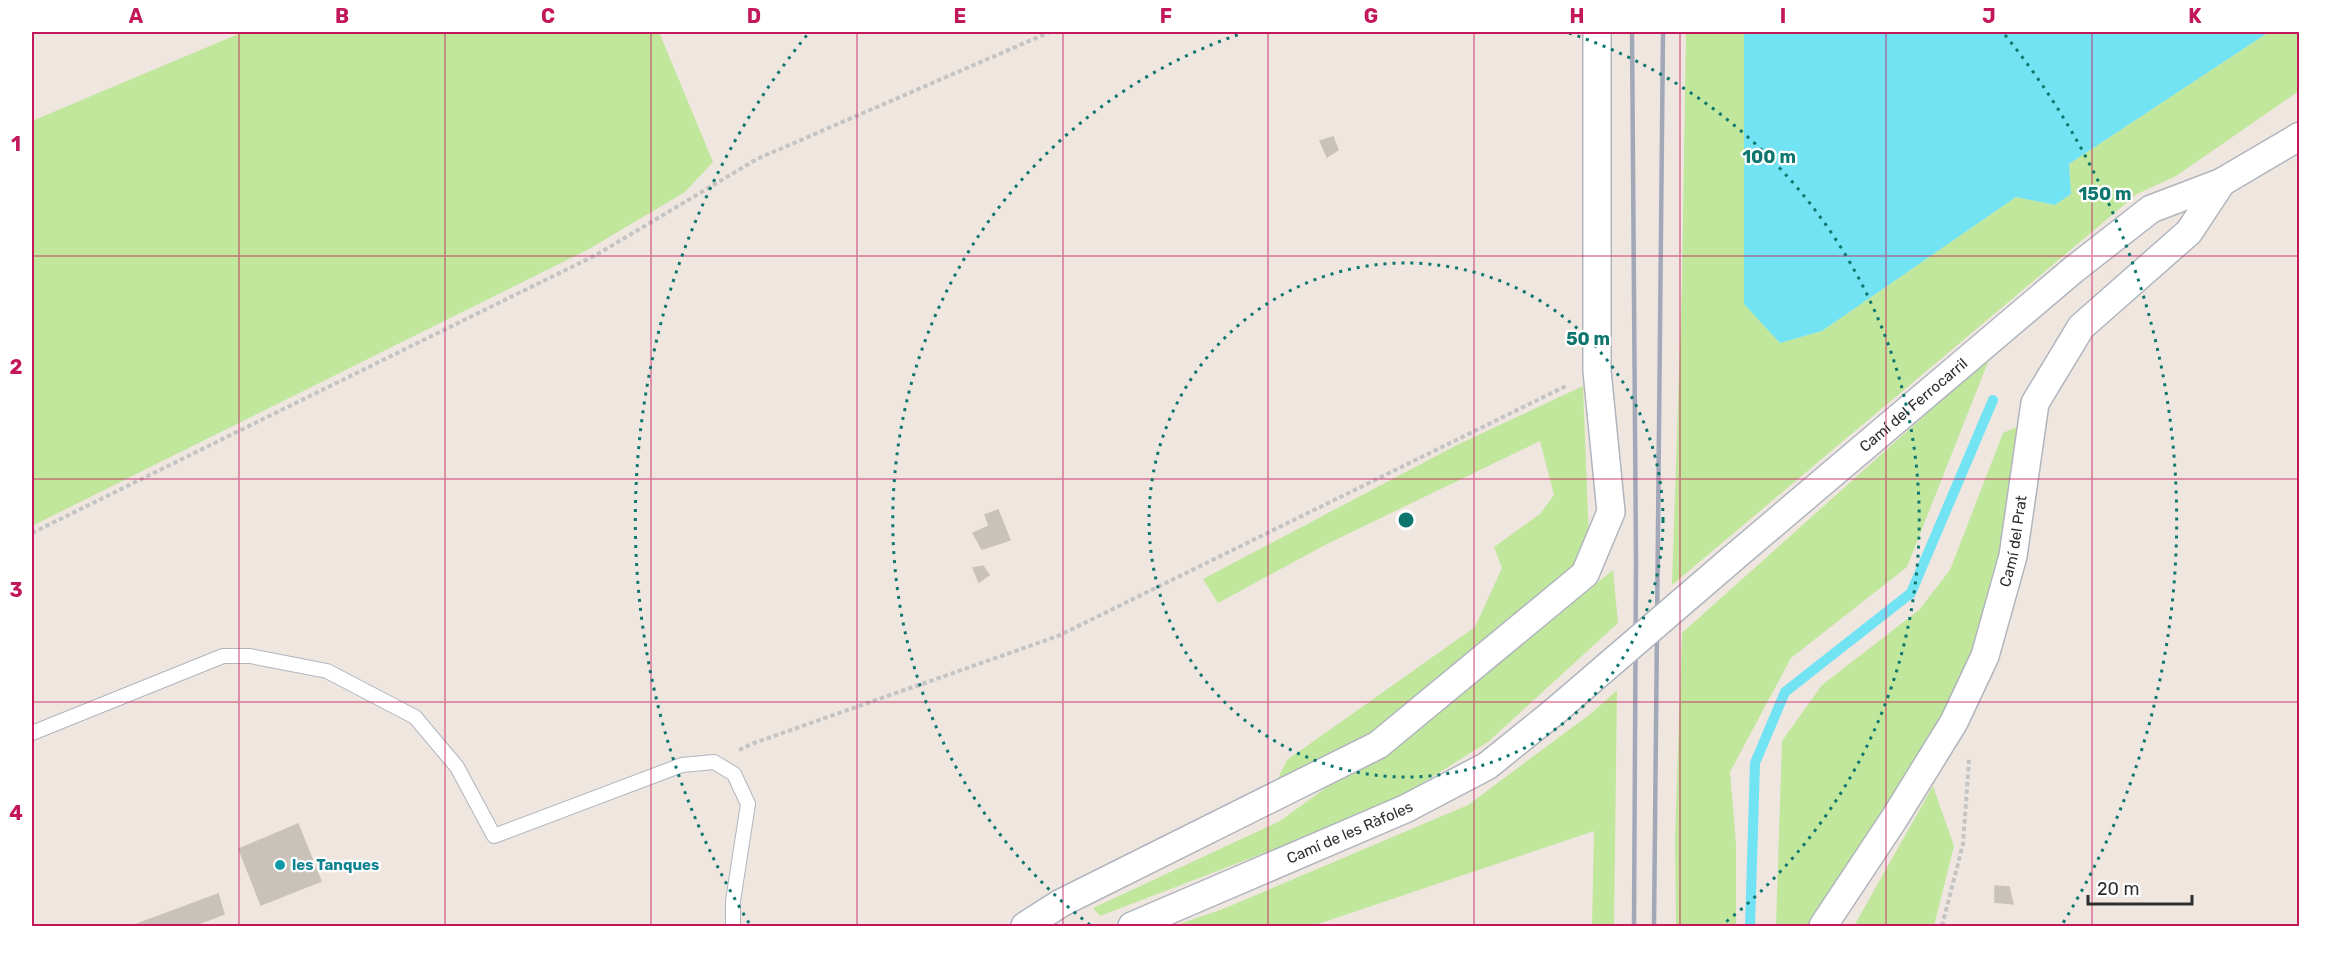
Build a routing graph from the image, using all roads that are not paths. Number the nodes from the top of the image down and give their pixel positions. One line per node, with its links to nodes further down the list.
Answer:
1 (1597, 32): 8 (street)
2 (2300, 136): 3 (street, Camí del Ferrocarril)
3 (2222, 182): 4 (street, Camí del Ferrocarril, bridge); 6 (street, Camí del Prat)
4 (1554, 712): 9 (street, Camí de les Ràfoles)
5 (32, 733): 7 (lane)
6 (1823, 926)
7 (733, 927)
8 (1025, 927)
9 (1132, 927)

